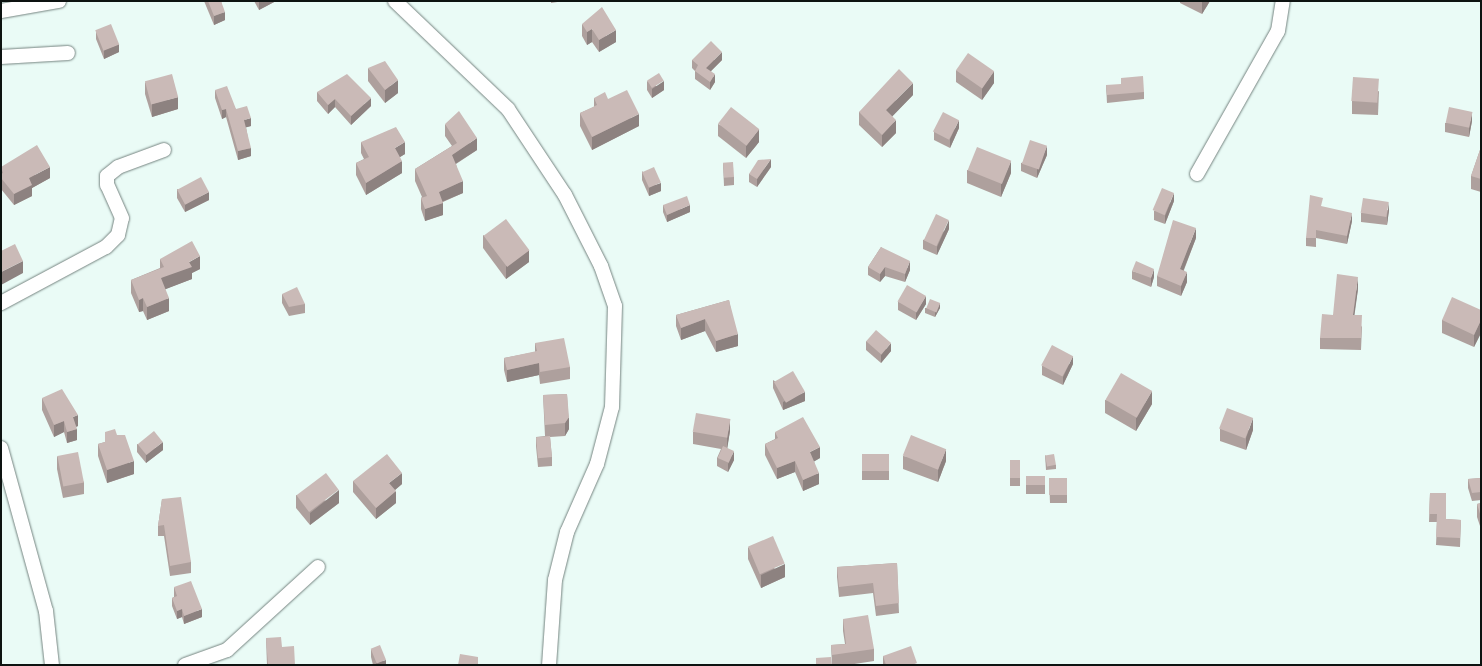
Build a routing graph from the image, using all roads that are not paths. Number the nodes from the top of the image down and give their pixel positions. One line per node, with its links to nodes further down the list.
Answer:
1 (59, 1): 4 (street)
2 (394, 1): 14 (street)
3 (1284, 1): 8 (street)
4 (1, 11)
5 (68, 54): 6 (street)
6 (1, 57)
7 (164, 150): 9 (street)
8 (1197, 174)
9 (1, 303)
10 (1, 448): 12 (street)
11 (318, 567): 13 (street)
12 (52, 665)
13 (185, 665)
14 (549, 665)

